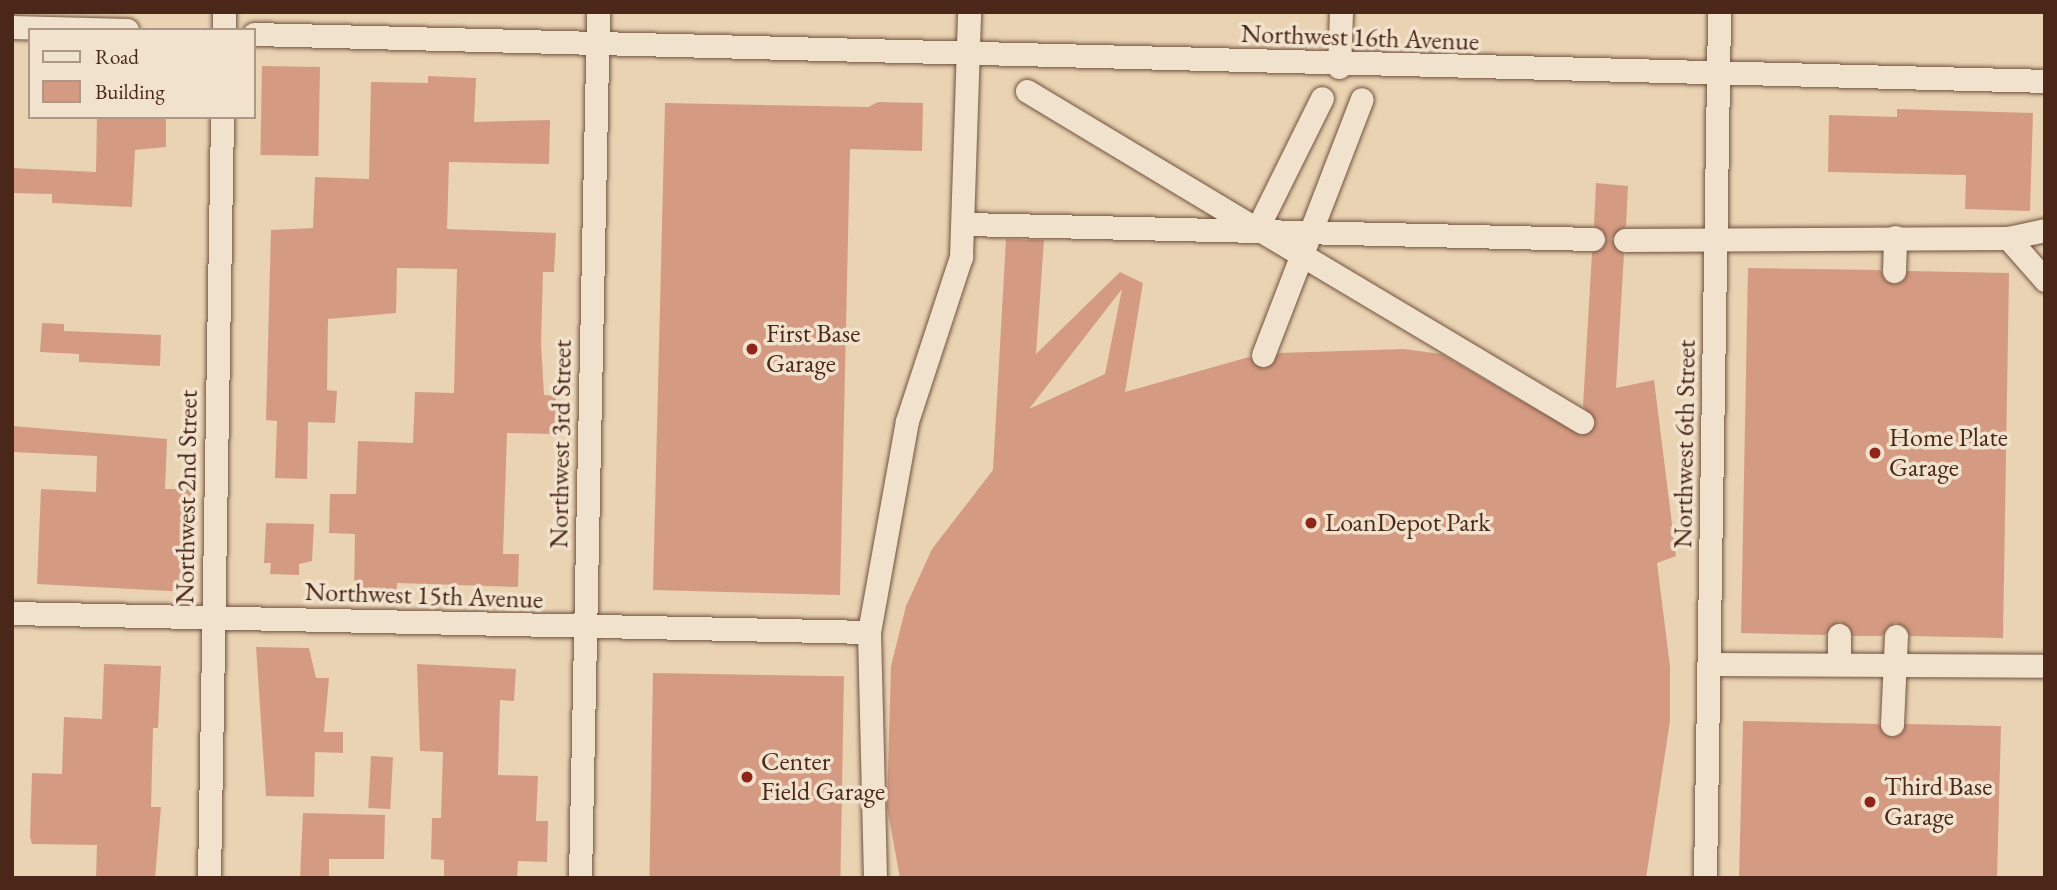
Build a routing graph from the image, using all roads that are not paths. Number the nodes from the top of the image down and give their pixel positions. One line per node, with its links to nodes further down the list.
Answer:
1 (598, 12): 8 (street, Northwest 3rd Street)
2 (969, 12): 9 (street)
3 (1341, 12): 10 (street)
4 (1719, 12): 11 (street, Northwest 6th Street)
5 (12, 27): 6 (street)
6 (50, 28)
7 (256, 34): 8 (street, Northwest 16th Avenue)
8 (597, 42): 9 (street, Northwest 16th Avenue); 33 (street, Northwest 3rd Street)
9 (968, 51): 10 (street, Northwest 16th Avenue); 17 (street)
10 (1339, 67): 11 (street, Northwest 16th Avenue)
11 (1720, 75): 12 (street, Northwest 16th Avenue); 25 (street, Northwest 6th Street)
12 (2045, 81)
13 (1027, 91): 18 (street)
14 (1322, 98): 18 (street)
15 (1362, 99): 20 (street)
16 (222, 119): 32 (street, Northwest 2nd Street)
17 (966, 224): 18 (street); 34 (street)
18 (1257, 229): 20 (street); 26 (street)
19 (2045, 230): 22 (street)
20 (1311, 231): 23 (street); 26 (street)
21 (1895, 237): 22 (street); 25 (street); 27 (street)
22 (2008, 238): 28 (street)
23 (1593, 239)
24 (1625, 240): 25 (street)
25 (1716, 241): 37 (street, Northwest 6th Street)
26 (1303, 256): 29 (street); 30 (street)
27 (1894, 271)
28 (2045, 280)
29 (1263, 355)
30 (1582, 422)
31 (12, 613): 32 (street, Northwest 15th Avenue)
32 (212, 619): 33 (street, Northwest 15th Avenue); 42 (street, Northwest 2nd Street)
33 (586, 629): 34 (street, Northwest 15th Avenue); 43 (street, Northwest 3rd Street)
34 (869, 632): 44 (street)
35 (1839, 635): 38 (street)
36 (1896, 636): 39 (street)
37 (1709, 664): 38 (street); 45 (street, Northwest 6th Street)
38 (1839, 664): 39 (street)
39 (1894, 664): 40 (street); 41 (street)
40 (2045, 666)
41 (1892, 724)
42 (209, 878)
43 (580, 878)
44 (874, 878)
45 (1705, 878)

